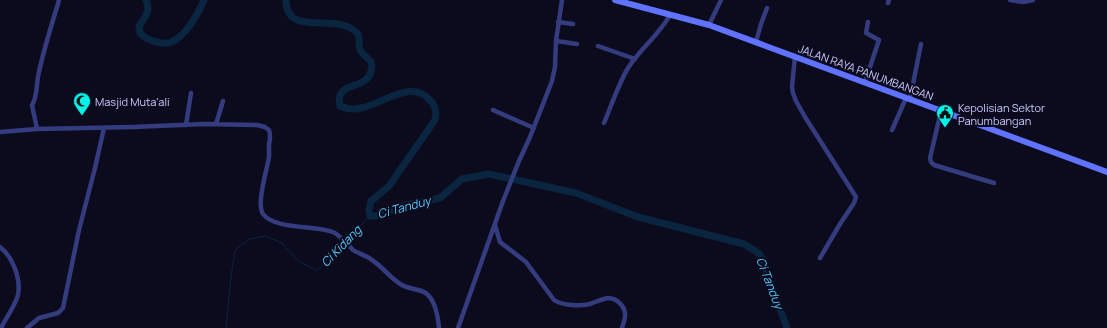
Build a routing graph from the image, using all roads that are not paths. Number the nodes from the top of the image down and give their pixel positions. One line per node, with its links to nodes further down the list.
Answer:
1 (59, 0): 31 (street)
2 (562, 0): 9 (street)
3 (615, 0): 8 (main road, JALAN RAYA PANUMBANGAN)
4 (721, 0): 12 (street)
5 (1010, 0): 6 (street)
6 (1033, 0)
7 (768, 8): 14 (street)
8 (670, 15): 12 (main road, JALAN RAYA PANUMBANGAN); 19 (street)
9 (558, 22): 11 (street); 13 (street)
10 (868, 22): 20 (street)
11 (573, 24)
12 (709, 25): 14 (main road, JALAN RAYA PANUMBANGAN)
13 (556, 41): 15 (street); 30 (street)
14 (756, 42): 18 (main road, JALAN RAYA PANUMBANGAN)
15 (576, 44)
16 (921, 44): 22 (street)
17 (598, 46): 19 (street)
18 (795, 56): 20 (main road, JALAN RAYA PANUMBANGAN); 38 (street)
19 (635, 60): 26 (street)
20 (865, 82): 22 (main road, JALAN RAYA PANUMBANGAN)
21 (191, 94): 28 (street)
22 (908, 98): 25 (main road, JALAN RAYA PANUMBANGAN); 32 (street)
23 (223, 101): 27 (street)
24 (493, 110): 30 (street)
25 (941, 111): 34 (main road, JALAN RAYA PANUMBANGAN); 35 (street)
26 (604, 123)
27 (216, 124): 28 (street); 41 (street)
28 (186, 125): 29 (street)
29 (104, 128): 31 (street); 40 (street)
30 (534, 128): 36 (street)
31 (37, 129): 33 (street)
32 (892, 130)
33 (0, 132)
34 (1107, 172)
35 (994, 183)
36 (495, 225): 42 (street); 43 (street)
37 (0, 247): 39 (street)
38 (820, 258)
39 (1, 328)
40 (27, 328)
41 (439, 328)
42 (458, 328)
43 (622, 328)

